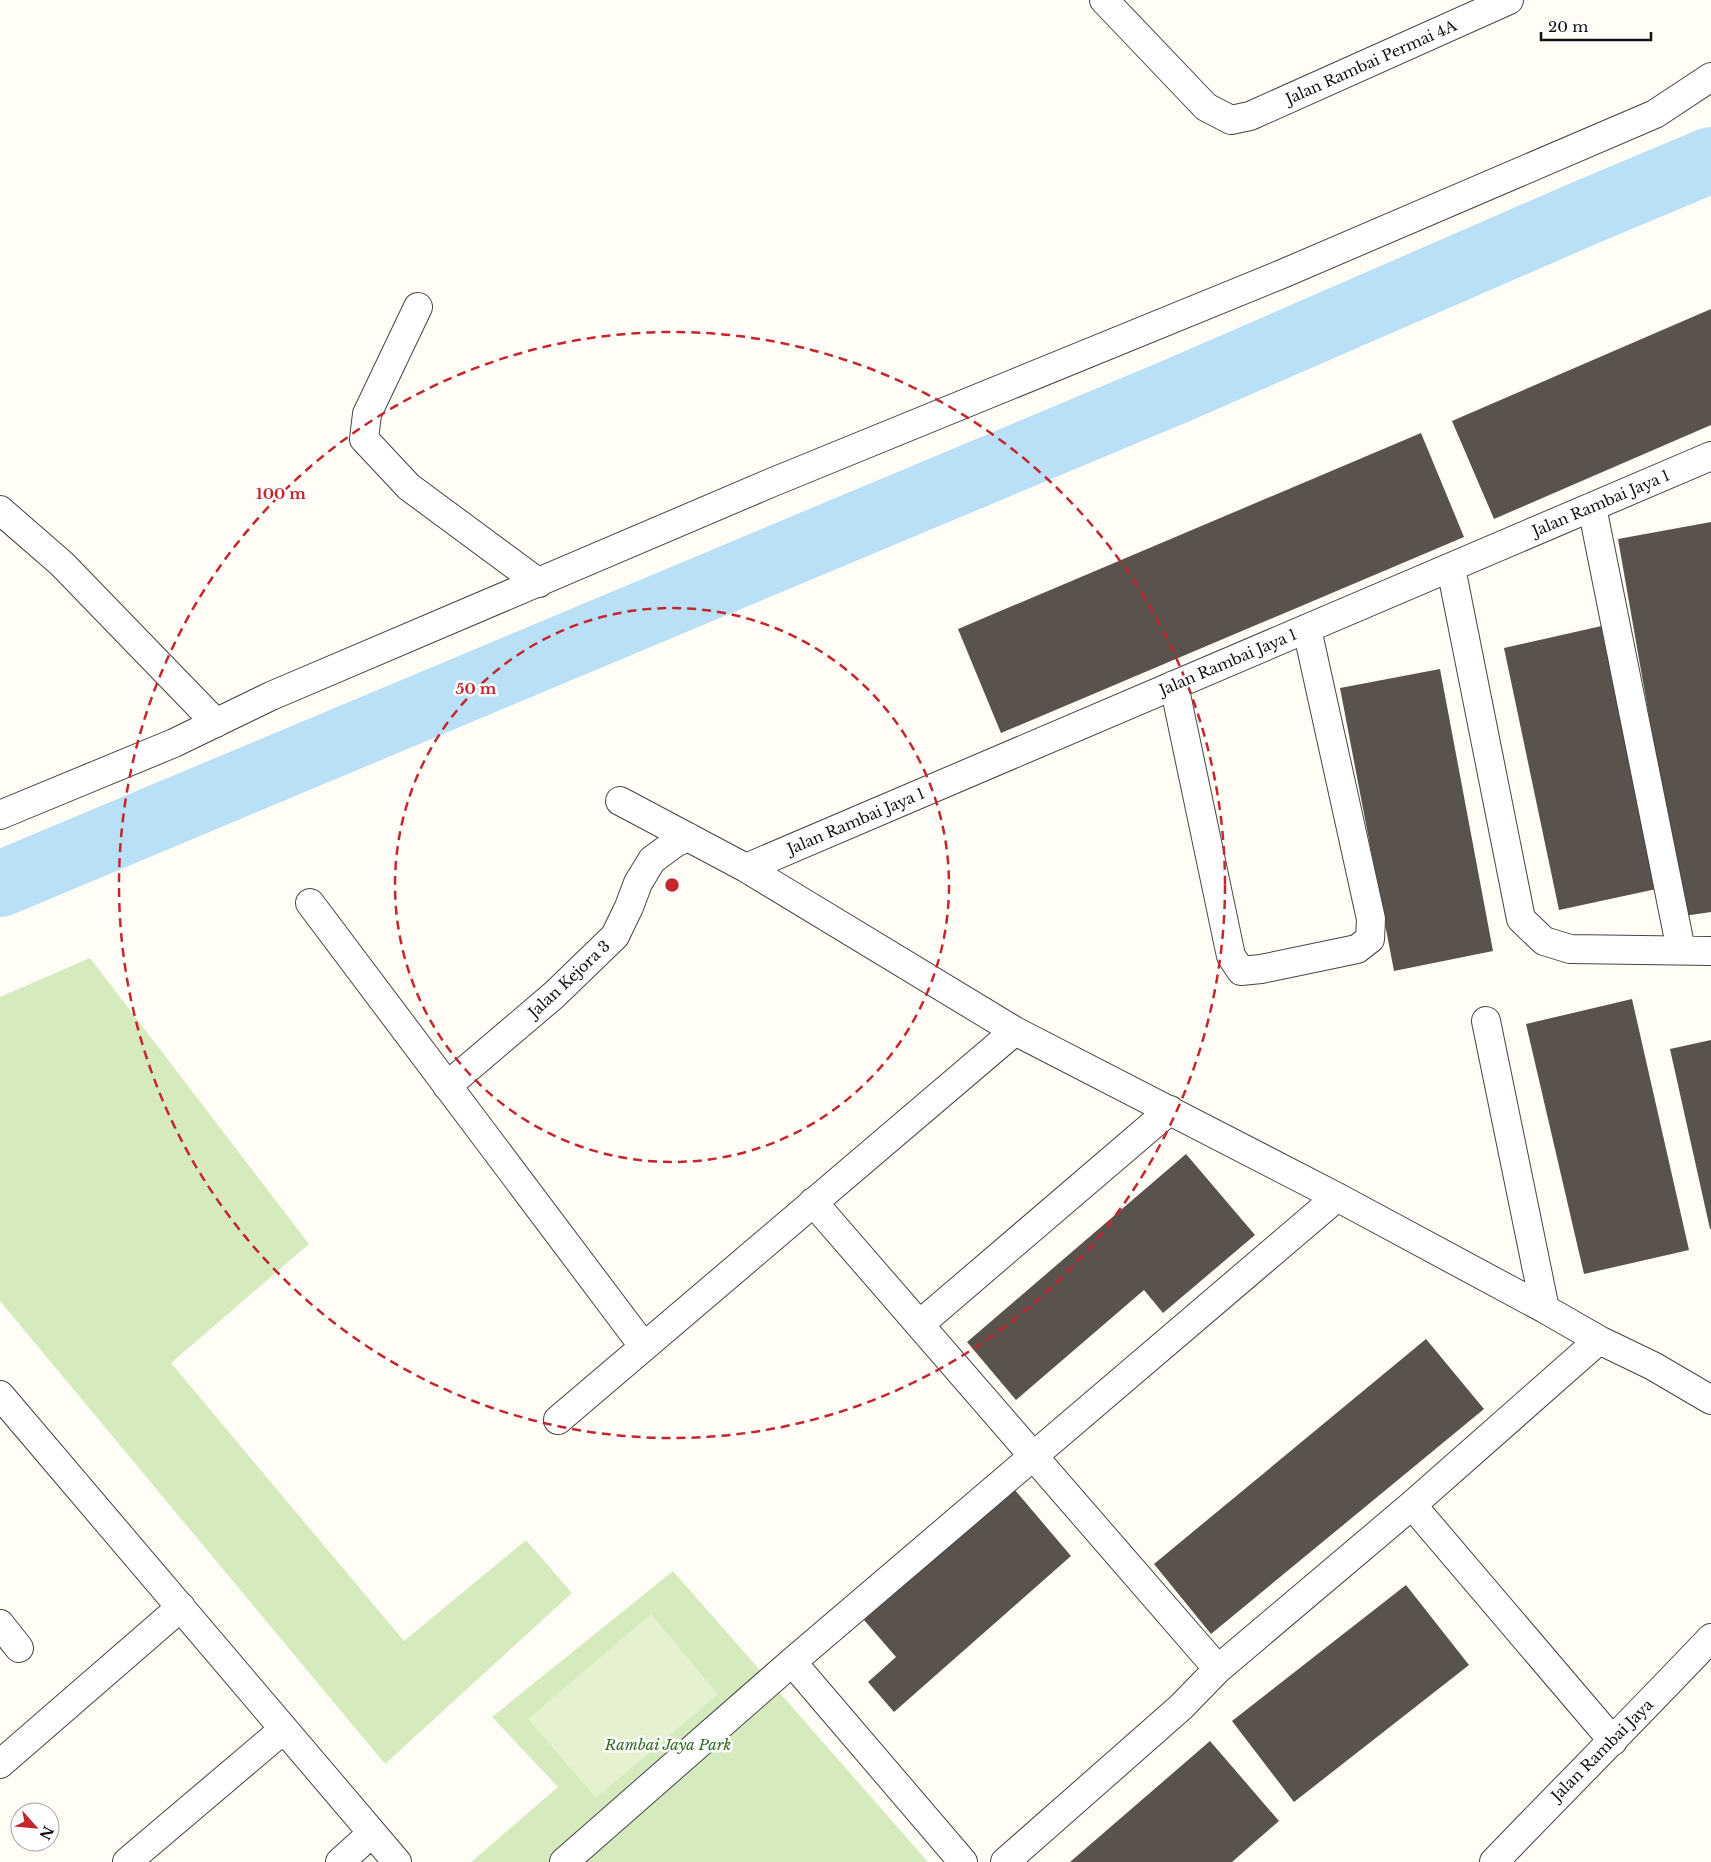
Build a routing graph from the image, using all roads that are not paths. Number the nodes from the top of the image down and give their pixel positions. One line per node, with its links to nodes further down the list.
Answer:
1 (1104, 0): 2 (street, Jalan Rambai Permai 4A)
2 (1509, 0)
3 (1711, 78): 9 (street)
4 (418, 307): 9 (street)
5 (1711, 456): 6 (street, Jalan Rambai Jaya 1)
6 (1592, 507): 8 (street, Jalan Rambai Jaya 1); 18 (street)
7 (0, 510): 12 (street)
8 (1451, 568): 10 (street, Jalan Rambai Jaya 1); 18 (street)
9 (539, 583): 12 (street)
10 (1307, 629): 11 (street, Jalan Rambai Jaya 1); 11 (street)
11 (1174, 685): 16 (street, Jalan Rambai Jaya 1)
12 (216, 723): 14 (street)
13 (620, 801): 15 (street)
14 (0, 815)
15 (688, 837): 16 (street); 22 (street, Jalan Kejora 3)
16 (746, 868): 21 (street)
17 (310, 903): 22 (street)
18 (1681, 950): 19 (street)
19 (1711, 951)
20 (1486, 1021): 26 (street)
21 (1015, 1031): 23 (street); 25 (street)
22 (447, 1086): 29 (street)
23 (1170, 1110): 24 (street); 27 (street)
24 (1337, 1196): 26 (street); 33 (street)
25 (814, 1202): 27 (street); 29 (street)
26 (1545, 1309): 28 (street)
27 (920, 1324): 33 (street)
28 (1599, 1340): 31 (street); 34 (street)
29 (644, 1347): 32 (street)
30 (0, 1394): 35 (street)
31 (1711, 1400)
32 (558, 1420)
33 (1033, 1456): 39 (street); 40 (street)
34 (1412, 1505): 40 (street); 42 (street)
35 (181, 1607): 41 (street); 43 (street)
36 (0, 1624): 38 (street)
37 (1711, 1638): 42 (street, Jalan Rambai Jaya)
38 (19, 1648)
39 (792, 1662): 48 (street); 49 (street)
40 (1218, 1669): 50 (street)
41 (284, 1729): 44 (street); 45 (street)
42 (1612, 1742): 51 (street, Jalan Rambai Jaya)
43 (0, 1764)
44 (372, 1833): 46 (street); 47 (street)
45 (127, 1862)
46 (340, 1862)
47 (397, 1862)
48 (564, 1862)
49 (962, 1862)
50 (1005, 1862)
51 (1494, 1862)

